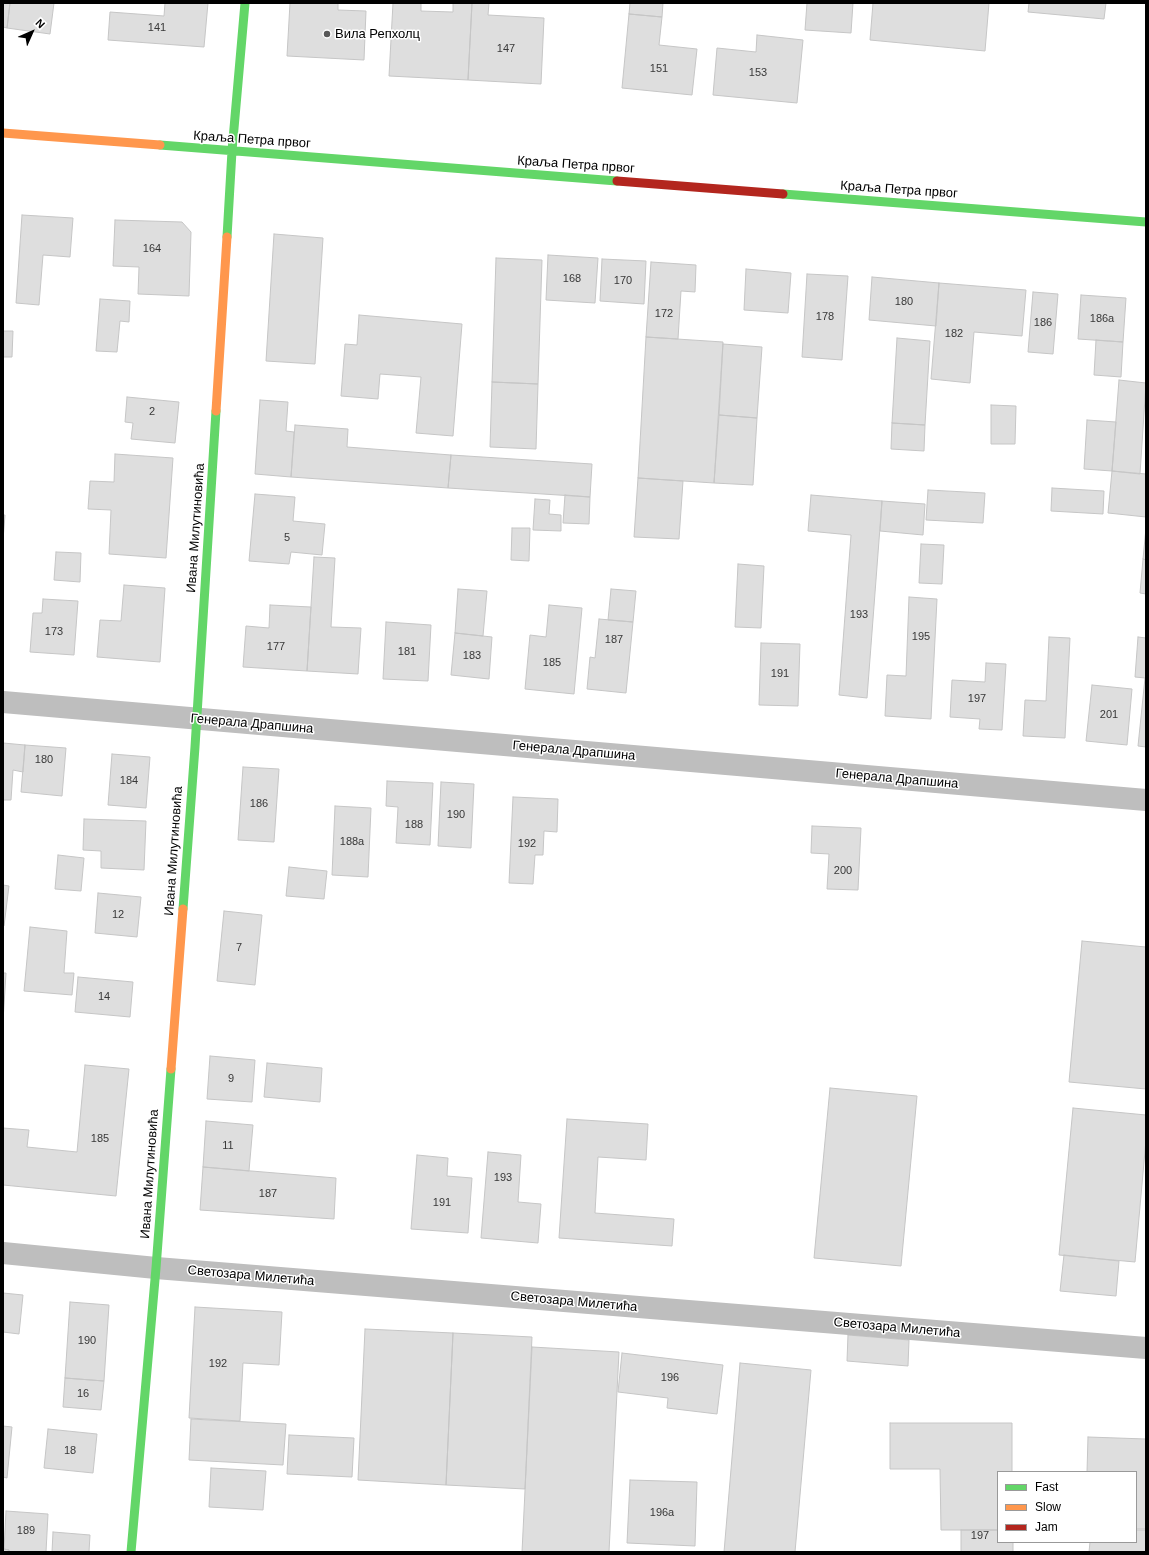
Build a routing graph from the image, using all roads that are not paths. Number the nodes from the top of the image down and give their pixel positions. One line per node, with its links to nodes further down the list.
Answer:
1 (245, 3): 3 (street, Ивана Милутиновића)
2 (3, 133): 3 (street, Краља Петра првог)
3 (232, 151): 4 (street, Краља Петра првог); 6 (street, Ивана Милутиновића)
4 (1146, 222)
5 (3, 702): 6 (street, Генерала Драпшина)
6 (197, 719): 7 (street, Генерала Драпшина); 9 (street, Ивана Милутиновића)
7 (1146, 800)
8 (3, 1253): 9 (street, Светозара Милетића)
9 (156, 1268): 10 (street, Светозара Милетића); 11 (street, Ивана Милутиновића)
10 (1146, 1348)
11 (131, 1552)

